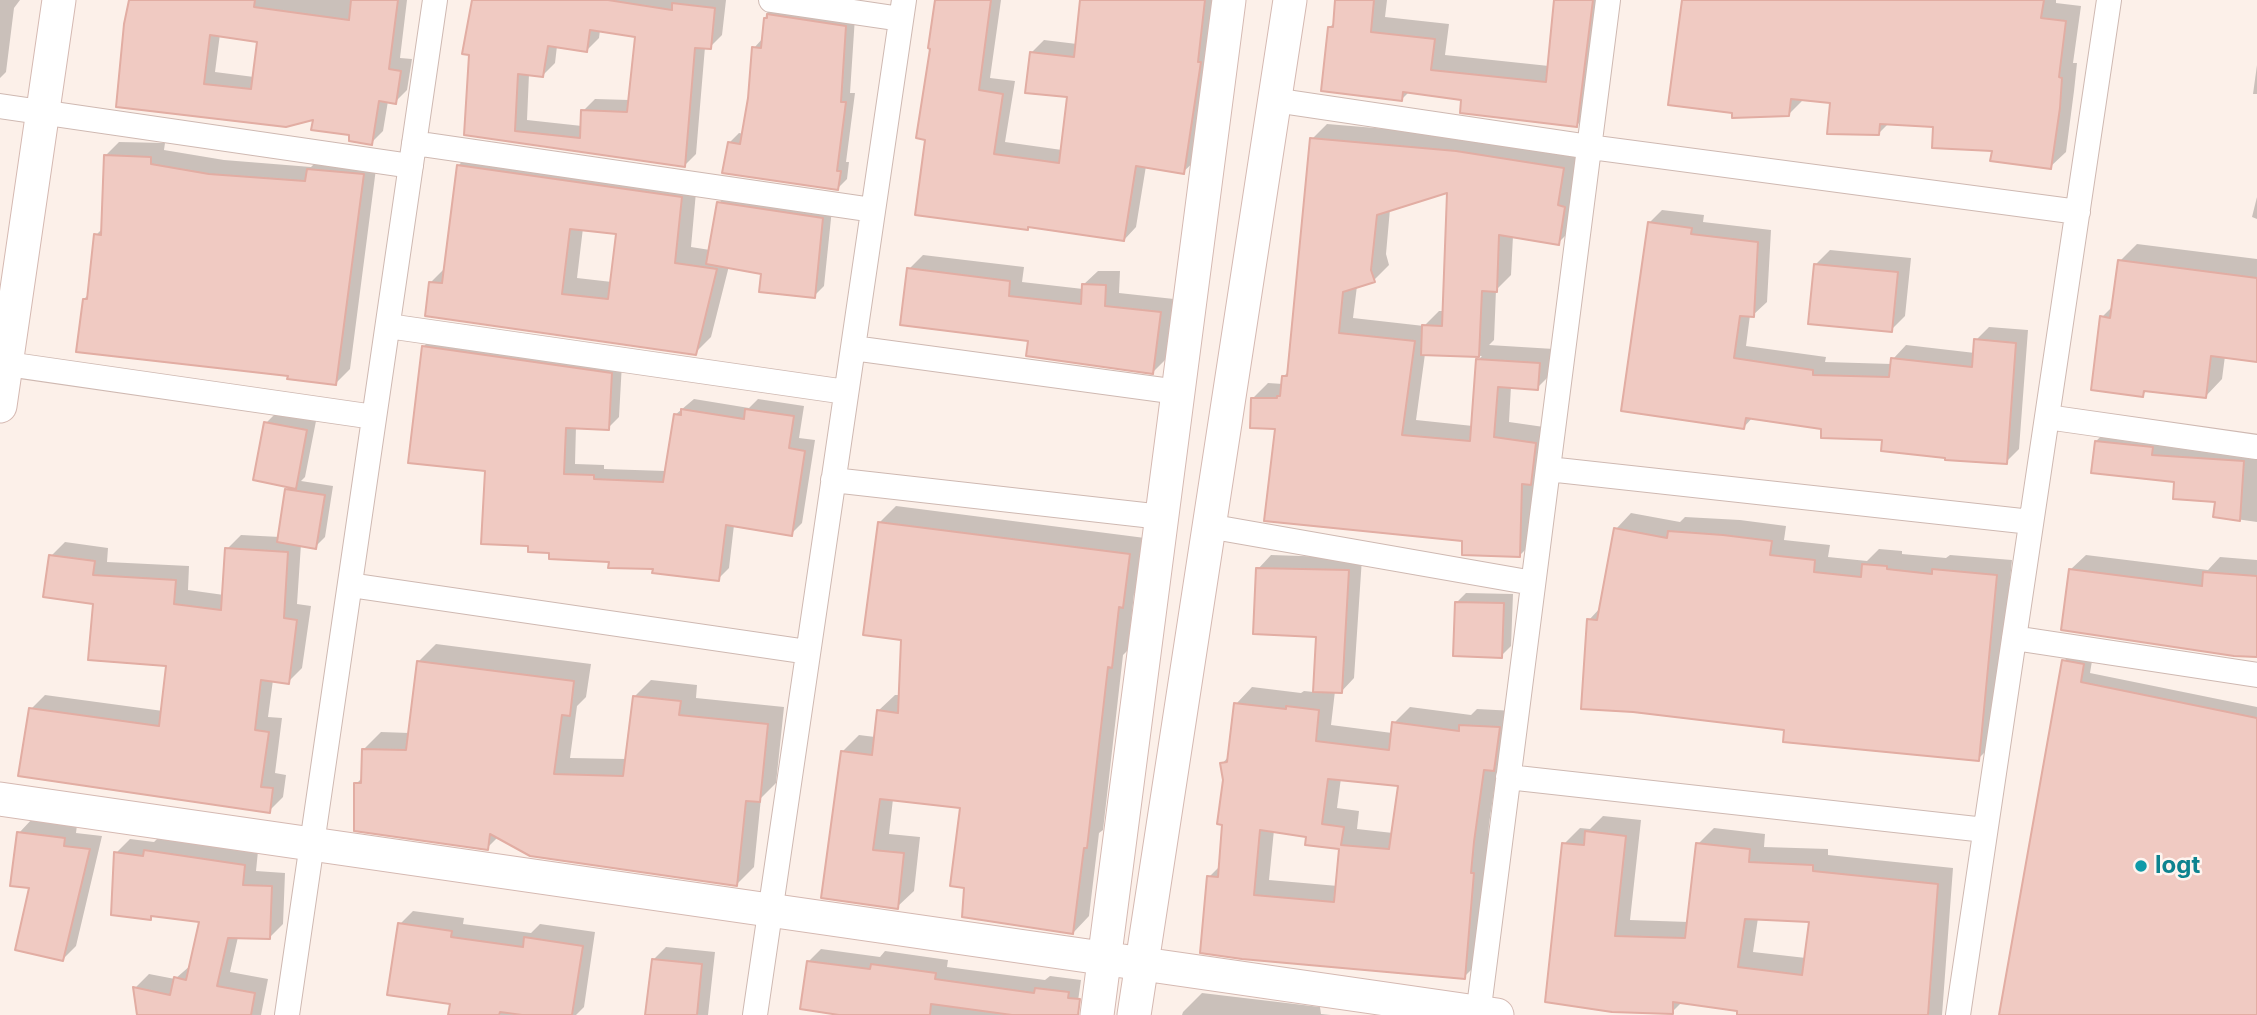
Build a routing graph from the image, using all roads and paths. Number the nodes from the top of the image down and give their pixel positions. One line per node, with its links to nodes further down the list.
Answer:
1 (59, 0): 11 (main road)
2 (435, 0): 13 (street)
3 (771, 0): 8 (street)
4 (1229, 0): 20 (main road)
5 (1290, 0): 9 (main road)
6 (1608, 0): 12 (street)
7 (2109, 0): 15 (street)
8 (902, 9): 14 (street)
9 (1274, 100): 12 (street); 29 (main road)
10 (0, 106): 11 (street)
11 (43, 112): 13 (street); 18 (main road)
12 (1590, 147): 15 (street); 25 (street)
13 (413, 155): 14 (street); 16 (street)
14 (873, 210): 17 (street)
15 (2078, 212): 23 (street)
16 (388, 326): 19 (street); 22 (street)
17 (853, 348): 19 (street); 20 (street)
18 (3, 364): 21 (main road); 22 (street)
19 (846, 392): 26 (street)
20 (1178, 392): 27 (main road)
21 (0, 405)
22 (374, 417): 31 (street)
23 (2047, 417): 24 (street); 28 (street)
24 (2257, 447)
25 (1548, 468): 28 (street); 30 (street)
26 (833, 480): 27 (street); 33 (street)
27 (1162, 517): 40 (main road)
28 (2031, 522): 32 (street)
29 (1208, 526): 30 (street); 41 (main road)
30 (1533, 583): 35 (street)
31 (350, 585): 33 (street); 38 (street)
32 (2014, 638): 34 (street); 37 (street)
33 (808, 652): 39 (street)
34 (2257, 674)
35 (1508, 777): 37 (street); 42 (street)
36 (0, 799): 38 (main road)
37 (1985, 830): 47 (street)
38 (312, 844): 39 (main road); 43 (street)
39 (771, 910): 40 (main road); 44 (street)
40 (1105, 958): 41 (main road); 45 (main road)
41 (1141, 964): 42 (main road); 46 (main road)
42 (1484, 1014)
43 (287, 1015)
44 (755, 1015)
45 (1097, 1015)
46 (1134, 1015)
47 (1958, 1015)

